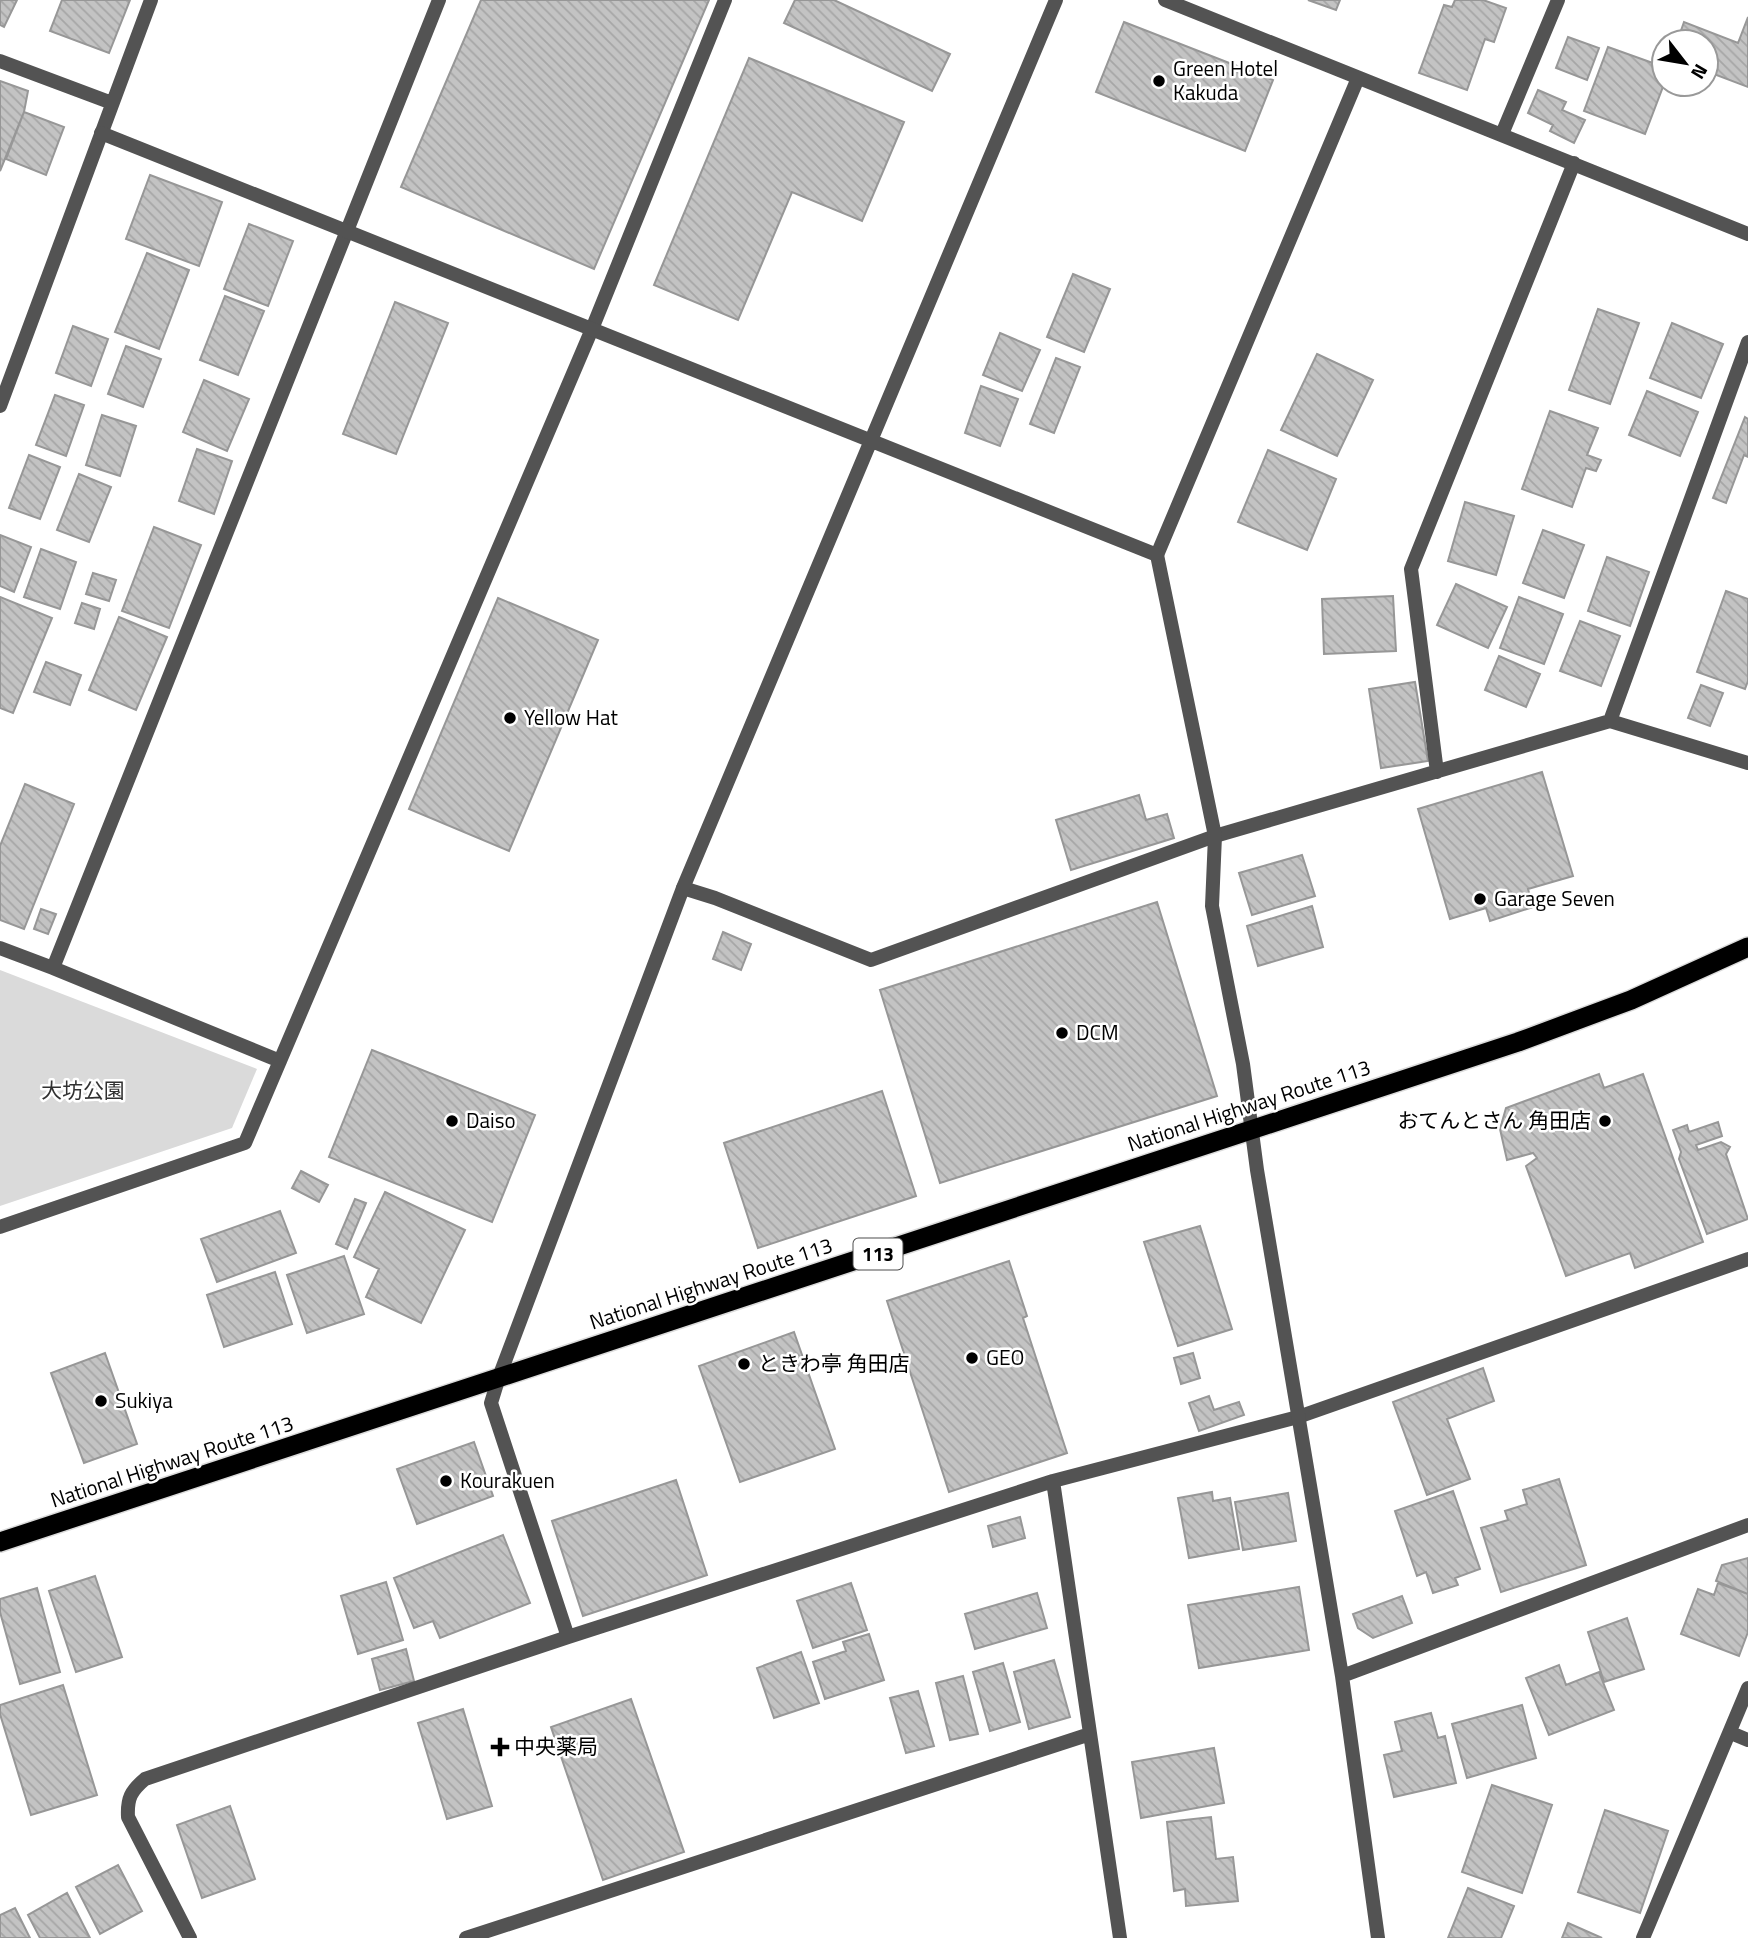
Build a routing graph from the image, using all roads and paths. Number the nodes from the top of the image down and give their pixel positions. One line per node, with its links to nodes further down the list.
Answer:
1 (151, 0): 9 (street)
2 (439, 0): 13 (street)
3 (725, 0): 15 (street)
4 (1056, 0): 18 (street)
5 (1165, 0): 8 (street)
6 (1558, 0): 11 (street)
7 (0, 61): 9 (street)
8 (1357, 78): 11 (street); 19 (street)
9 (111, 103): 10 (street)
10 (101, 133): 13 (street); 17 (street)
11 (1502, 134): 12 (street)
12 (1574, 163): 14 (street); 22 (street)
13 (346, 229): 15 (street); 27 (street)
14 (1748, 234)
15 (592, 329): 18 (street); 28 (street)
16 (1748, 342): 20 (street)
17 (0, 406)
18 (872, 440): 19 (street); 24 (street)
19 (1157, 555): 23 (street)
20 (1609, 721): 21 (street); 22 (street)
21 (1748, 763)
22 (1437, 772): 23 (street)
23 (1215, 836): 24 (street); 29 (street)
24 (682, 888): 32 (street)
25 (1748, 947): 29 (highway, National Highway Route 113 / 113)
26 (0, 948): 27 (street)
27 (54, 968): 28 (street)
28 (280, 1061): 30 (street)
29 (1254, 1127): 32 (highway, National Highway Route 113 / 113); 33 (street)
30 (0, 1227)
31 (1748, 1259): 33 (street)
32 (499, 1377): 36 (highway, National Highway Route 113 / 113); 37 (street)
33 (1298, 1417): 34 (street); 38 (street)
34 (1053, 1481): 37 (street); 41 (street)
35 (1748, 1525): 38 (street)
36 (0, 1542)
37 (568, 1637): 43 (street)
38 (1342, 1676): 46 (street)
39 (1748, 1688): 40 (street)
40 (1731, 1733): 42 (street); 47 (street)
41 (1090, 1734): 44 (street); 45 (street)
42 (1748, 1740)
43 (190, 1938)
44 (466, 1938)
45 (1120, 1938)
46 (1378, 1938)
47 (1643, 1938)

